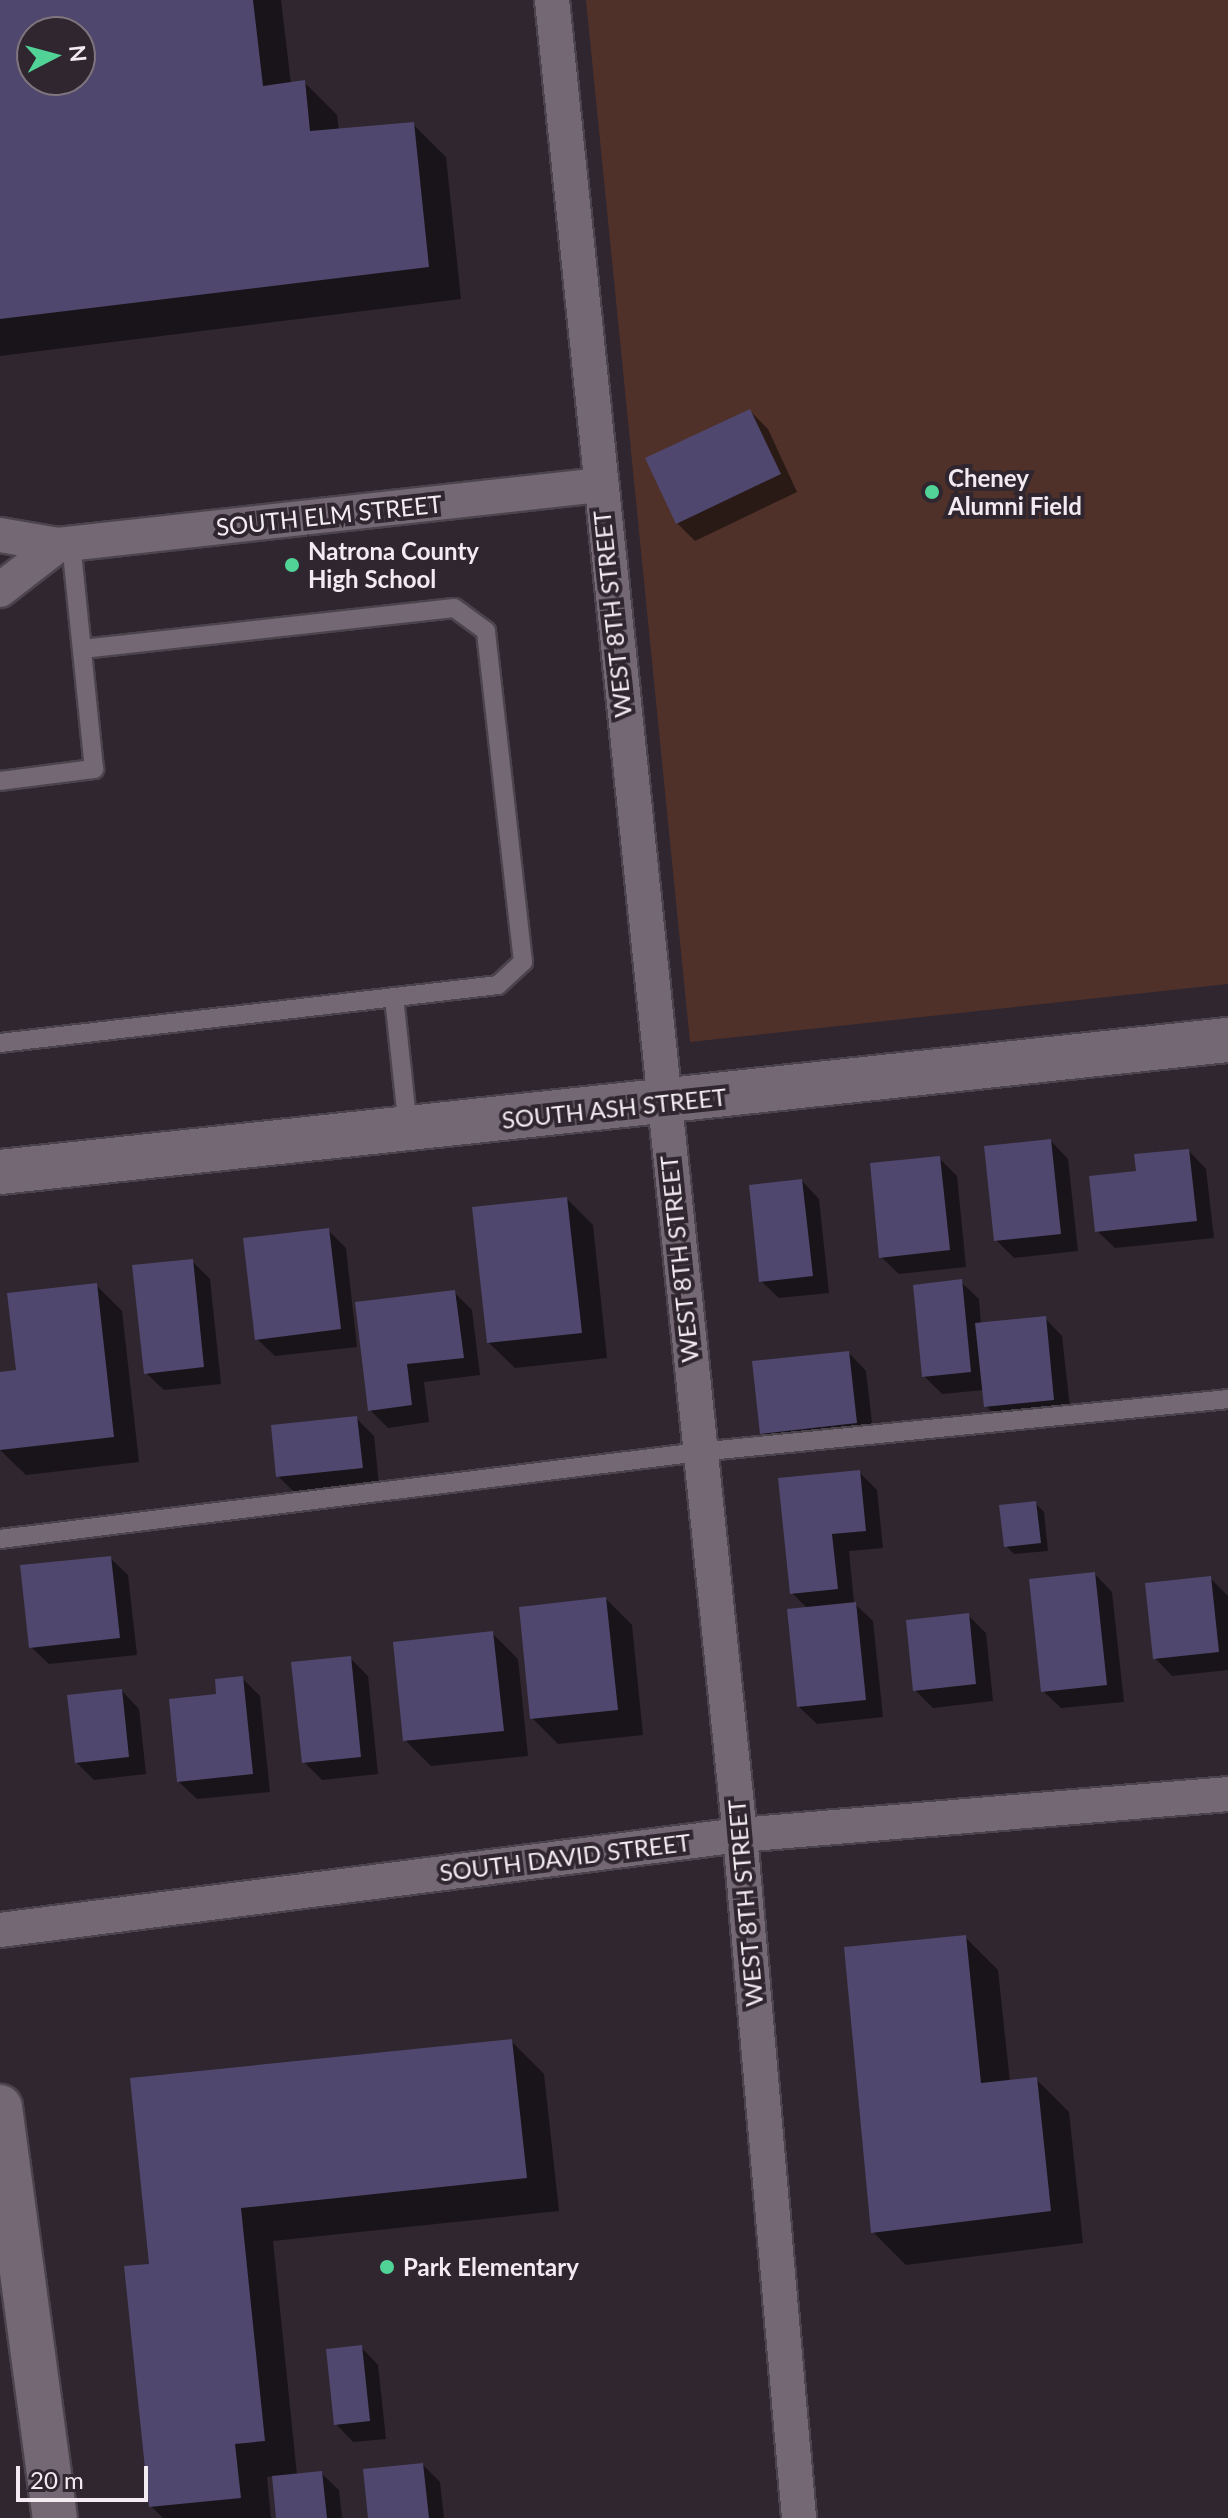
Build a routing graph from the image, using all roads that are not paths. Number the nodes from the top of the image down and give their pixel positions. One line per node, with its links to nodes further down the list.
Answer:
1 (552, 0): 2 (street, WEST 8TH STREET)
2 (599, 485): 4 (street, SOUTH ELM STREET); 11 (street, WEST 8TH STREET)
3 (0, 535): 4 (street, SOUTH ELM STREET)
4 (65, 544): 5 (street); 6 (lane)
5 (0, 590)
6 (82, 649): 7 (lane); 8 (lane)
7 (0, 781)
8 (394, 997): 10 (lane); 12 (lane)
9 (1228, 1040): 11 (street, SOUTH ASH STREET)
10 (0, 1043)
11 (662, 1104): 12 (street, SOUTH ASH STREET); 15 (street, WEST 8TH STREET)
12 (409, 1130): 13 (street, SOUTH ASH STREET)
13 (0, 1172)
14 (1228, 1399): 15 (lane)
15 (699, 1452): 16 (lane); 18 (street, WEST 8TH STREET)
16 (0, 1539)
17 (1228, 1794): 18 (street, SOUTH DAVID STREET)
18 (740, 1835): 19 (street, SOUTH DAVID STREET); 22 (street, WEST 8TH STREET)
19 (0, 1930)
20 (0, 2107): 21 (street)
21 (55, 2518)
22 (799, 2518)

